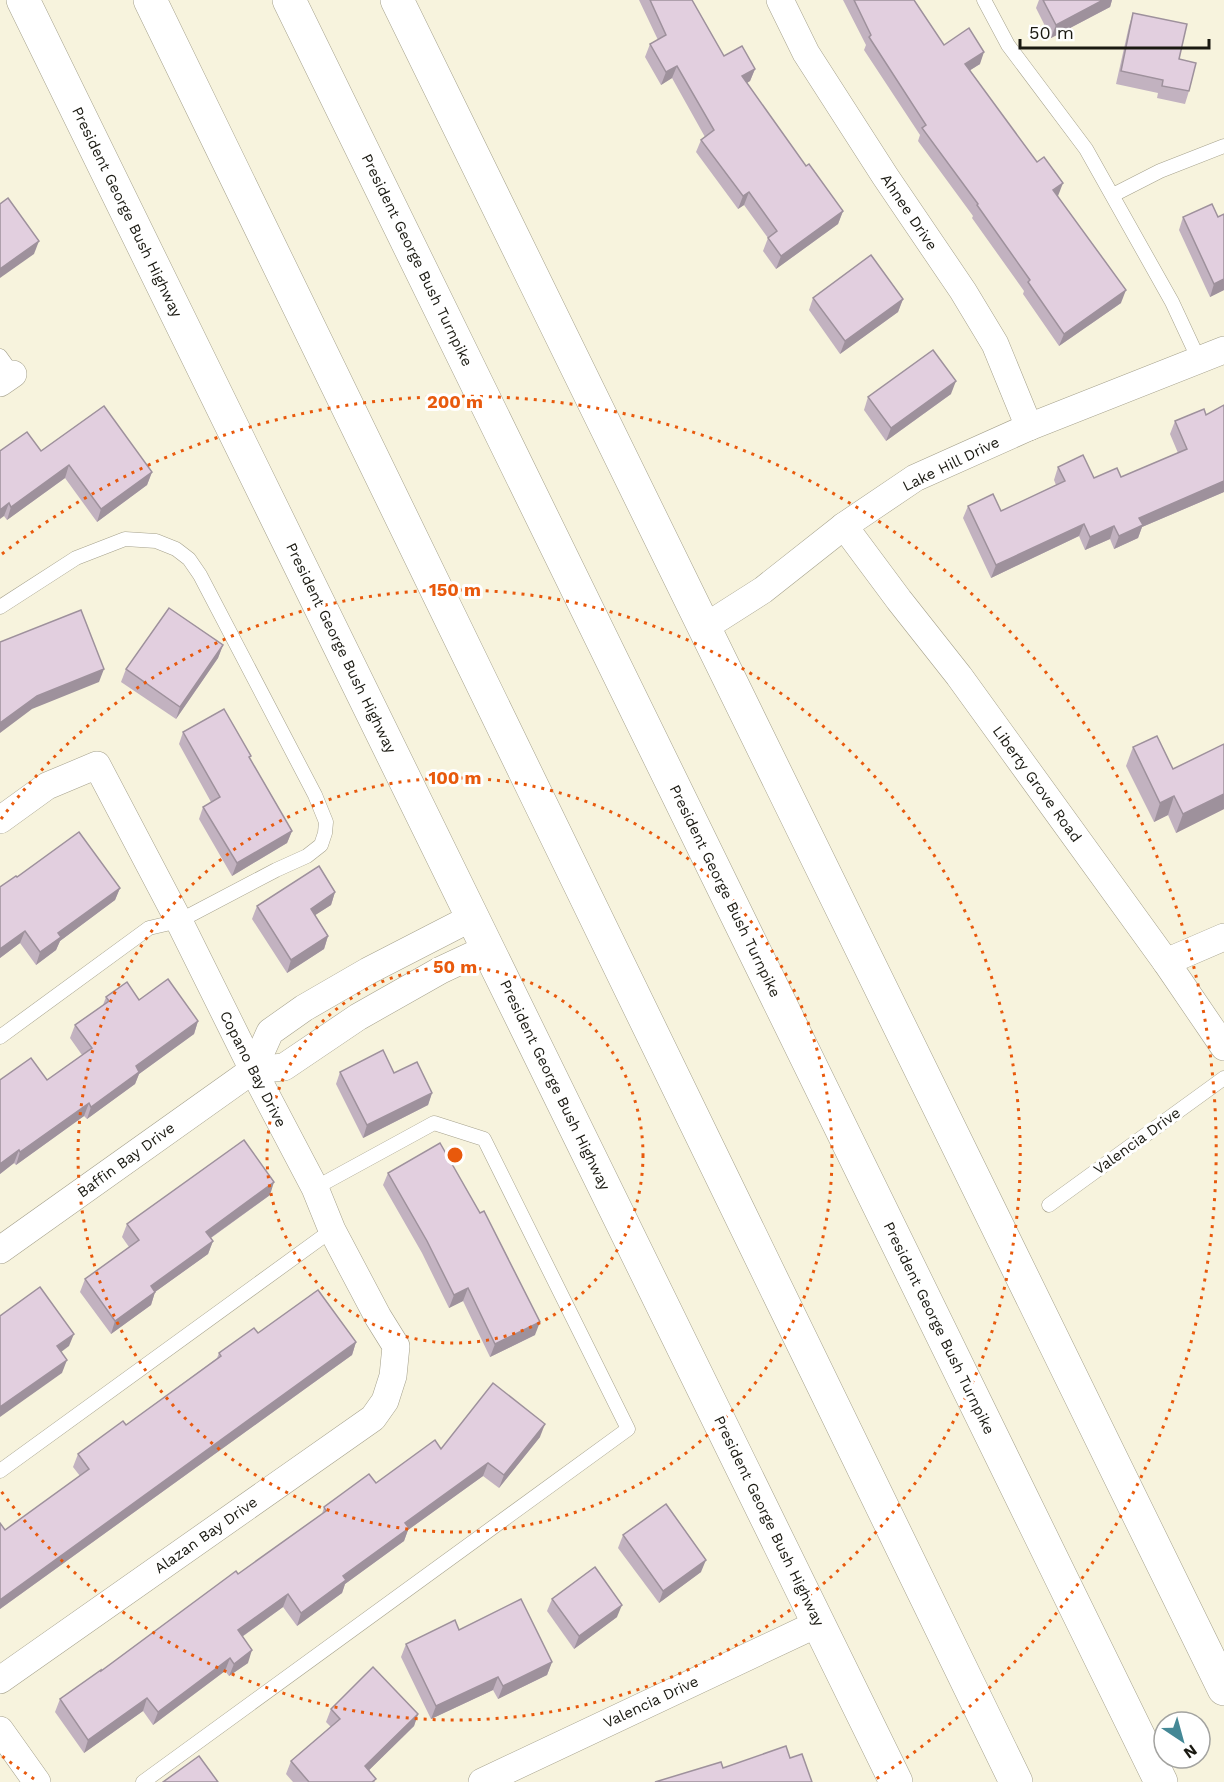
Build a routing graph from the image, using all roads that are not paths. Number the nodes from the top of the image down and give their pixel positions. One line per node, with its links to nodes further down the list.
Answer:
1 (23, 0): 16 (main road, President George Bush Highway)
2 (150, 0): 39 (main road)
3 (290, 0): 40 (main road, President George Bush Turnpike)
4 (398, 0): 14 (main road)
5 (780, 0): 11 (street, Ahnee Drive)
6 (984, 0): 8 (lane)
7 (1224, 146): 8 (lane)
8 (1113, 195): 10 (lane)
9 (1224, 350): 10 (street, Lake Hill Drive)
10 (1199, 360): 11 (street, Lake Hill Drive)
11 (1029, 427): 12 (street, Lake Hill Drive)
12 (844, 526): 14 (street, Lake Hill Drive); 20 (street, Liberty Grove Road)
13 (0, 607): 17 (lane)
14 (705, 627): 33 (main road)
15 (0, 820): 17 (street, Copano Bay Drive)
16 (473, 917): 19 (main road, President George Bush Highway); 23 (street)
17 (179, 921): 21 (lane); 23 (street, Copano Bay Drive)
18 (1224, 938): 20 (street)
19 (488, 948): 23 (street, Baffin Bay Drive); 31 (main road, President George Bush Highway)
20 (1166, 962): 22 (street, Liberty Grove Road)
21 (0, 1036)
22 (1224, 1047)
23 (253, 1070): 25 (street, Copano Bay Drive); 28 (street, Baffin Bay Drive)
24 (1224, 1078): 26 (lane, Valencia Drive)
25 (315, 1188): 27 (street, Copano Bay Drive); 36 (lane)
26 (1049, 1205)
27 (332, 1230): 29 (street, Copano Bay Drive); 30 (lane)
28 (0, 1250)
29 (393, 1376): 32 (street, Alazan Bay Drive)
30 (0, 1471)
31 (819, 1623): 37 (street, Valencia Drive); 38 (main road, President George Bush Highway)
32 (0, 1680)
33 (1224, 1689)
34 (0, 1730): 35 (street)
35 (37, 1782)
36 (143, 1782)
37 (482, 1782)
38 (896, 1782)
39 (1016, 1782)
40 (1161, 1782)

